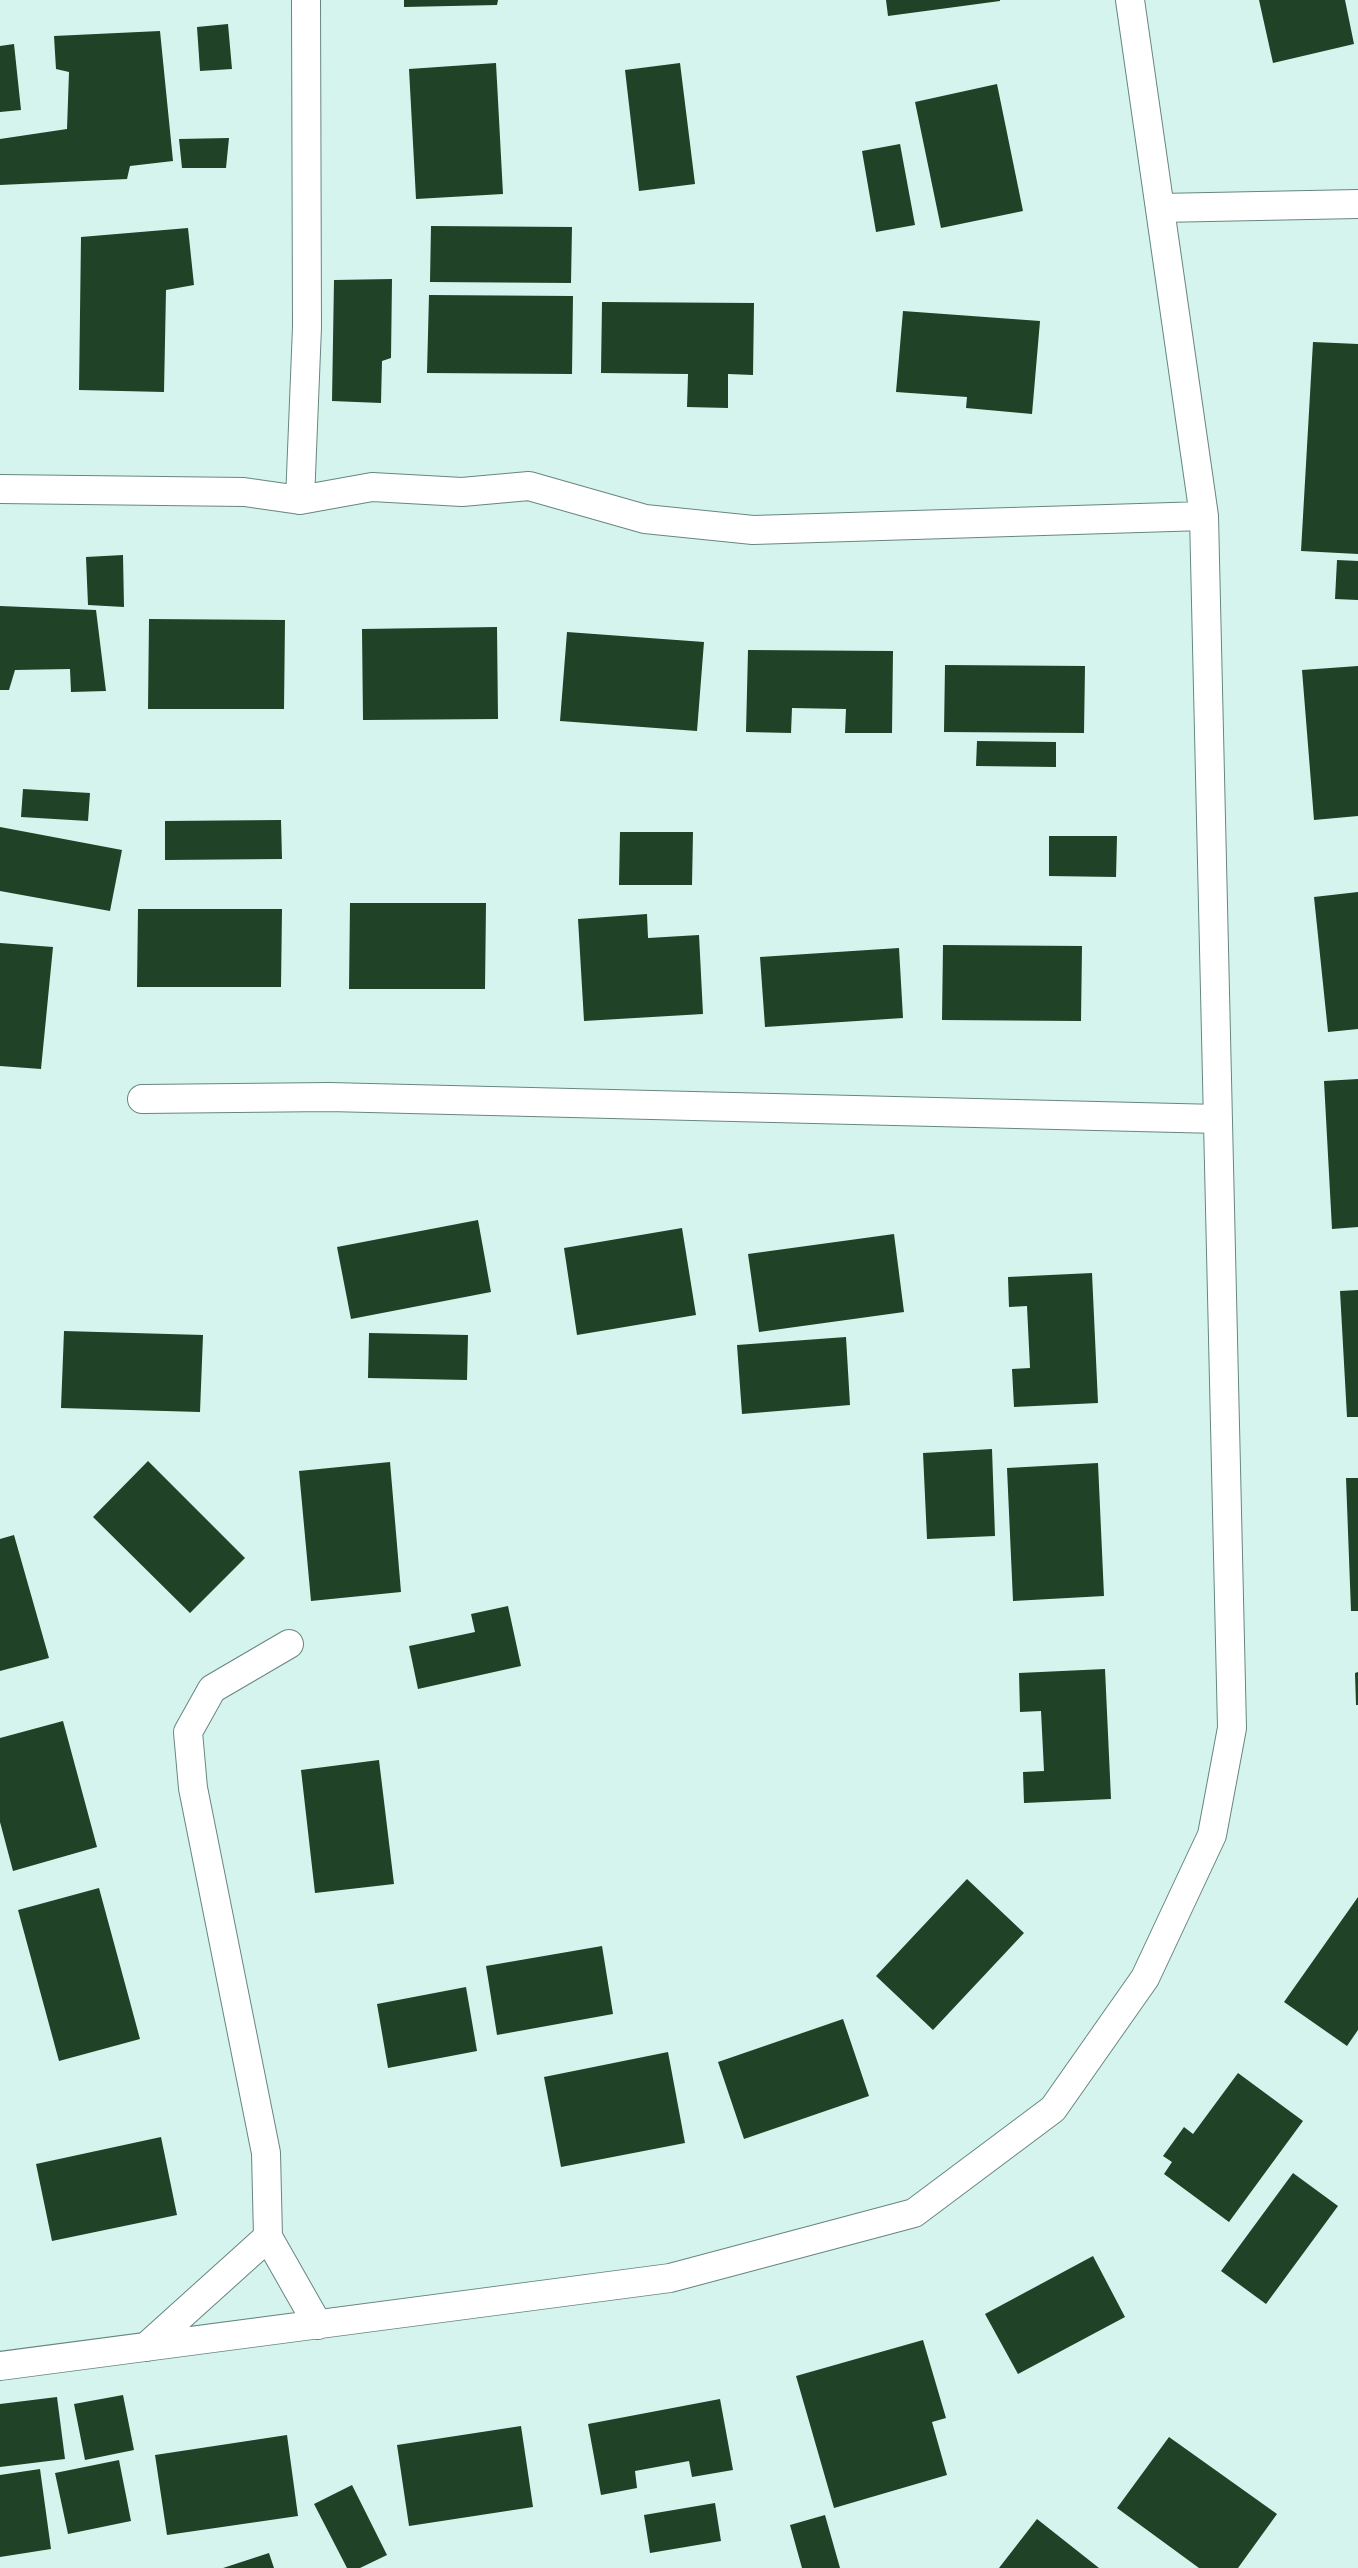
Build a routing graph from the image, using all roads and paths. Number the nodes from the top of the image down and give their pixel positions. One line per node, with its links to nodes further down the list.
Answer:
1 (306, 0): 6 (street)
2 (1130, 0): 4 (street)
3 (1358, 204): 4 (street)
4 (1160, 208): 7 (street)
5 (0, 488): 6 (street)
6 (300, 500): 7 (street)
7 (1204, 516): 9 (street)
8 (142, 1099): 9 (street)
9 (1218, 1119): 12 (street)
10 (289, 1644): 11 (street)
11 (268, 2237): 12 (street); 13 (street)
12 (318, 2325): 13 (street)
13 (146, 2347): 14 (street)
14 (0, 2366)

